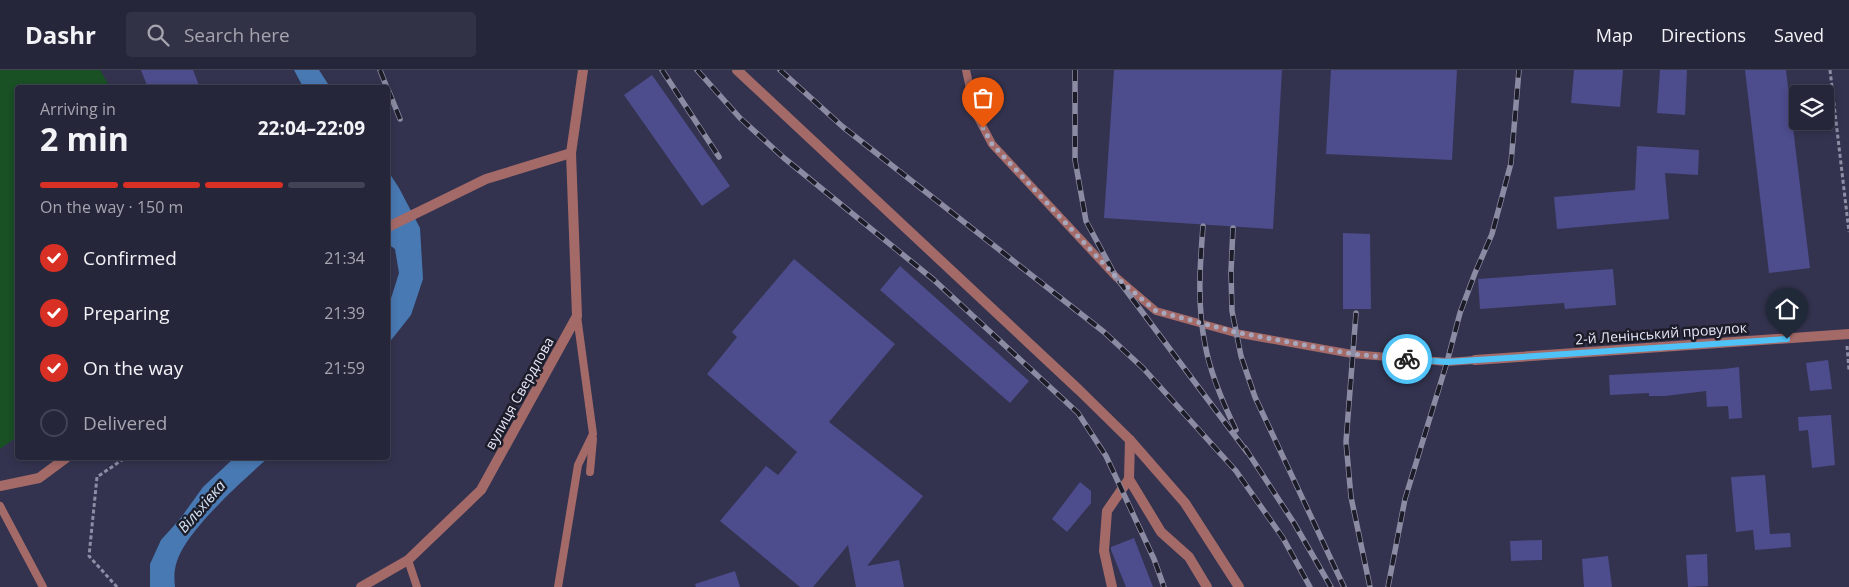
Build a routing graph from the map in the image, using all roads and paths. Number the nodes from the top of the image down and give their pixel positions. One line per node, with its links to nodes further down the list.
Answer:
1 (583, 70): 5 (street)
2 (737, 70): 13 (street)
3 (966, 70): 10 (lane)
4 (1830, 70): 7 (path)
5 (571, 153): 6 (street); 8 (street)
6 (390, 226)
7 (1849, 232)
8 (577, 316): 12 (lane); 20 (street, вулиця Свердлова)
9 (1847, 334): 10 (street, 2-й Ленінський провулок); 11 (path)
10 (1476, 360)
11 (1849, 370)
12 (593, 434): 16 (lane); 25 (lane)
13 (1130, 440): 17 (street); 28 (street)
14 (63, 460): 18 (street)
15 (122, 460): 22 (path)
16 (590, 472)
17 (1129, 479): 26 (street); 27 (street)
18 (0, 486)
19 (0, 506): 21 (lane)
20 (408, 560): 23 (street, вулиця Свердлова); 24 (lane)
21 (42, 587)
22 (117, 587)
23 (362, 587)
24 (416, 587)
25 (558, 587)
26 (1112, 587)
27 (1207, 587)
28 (1240, 587)

